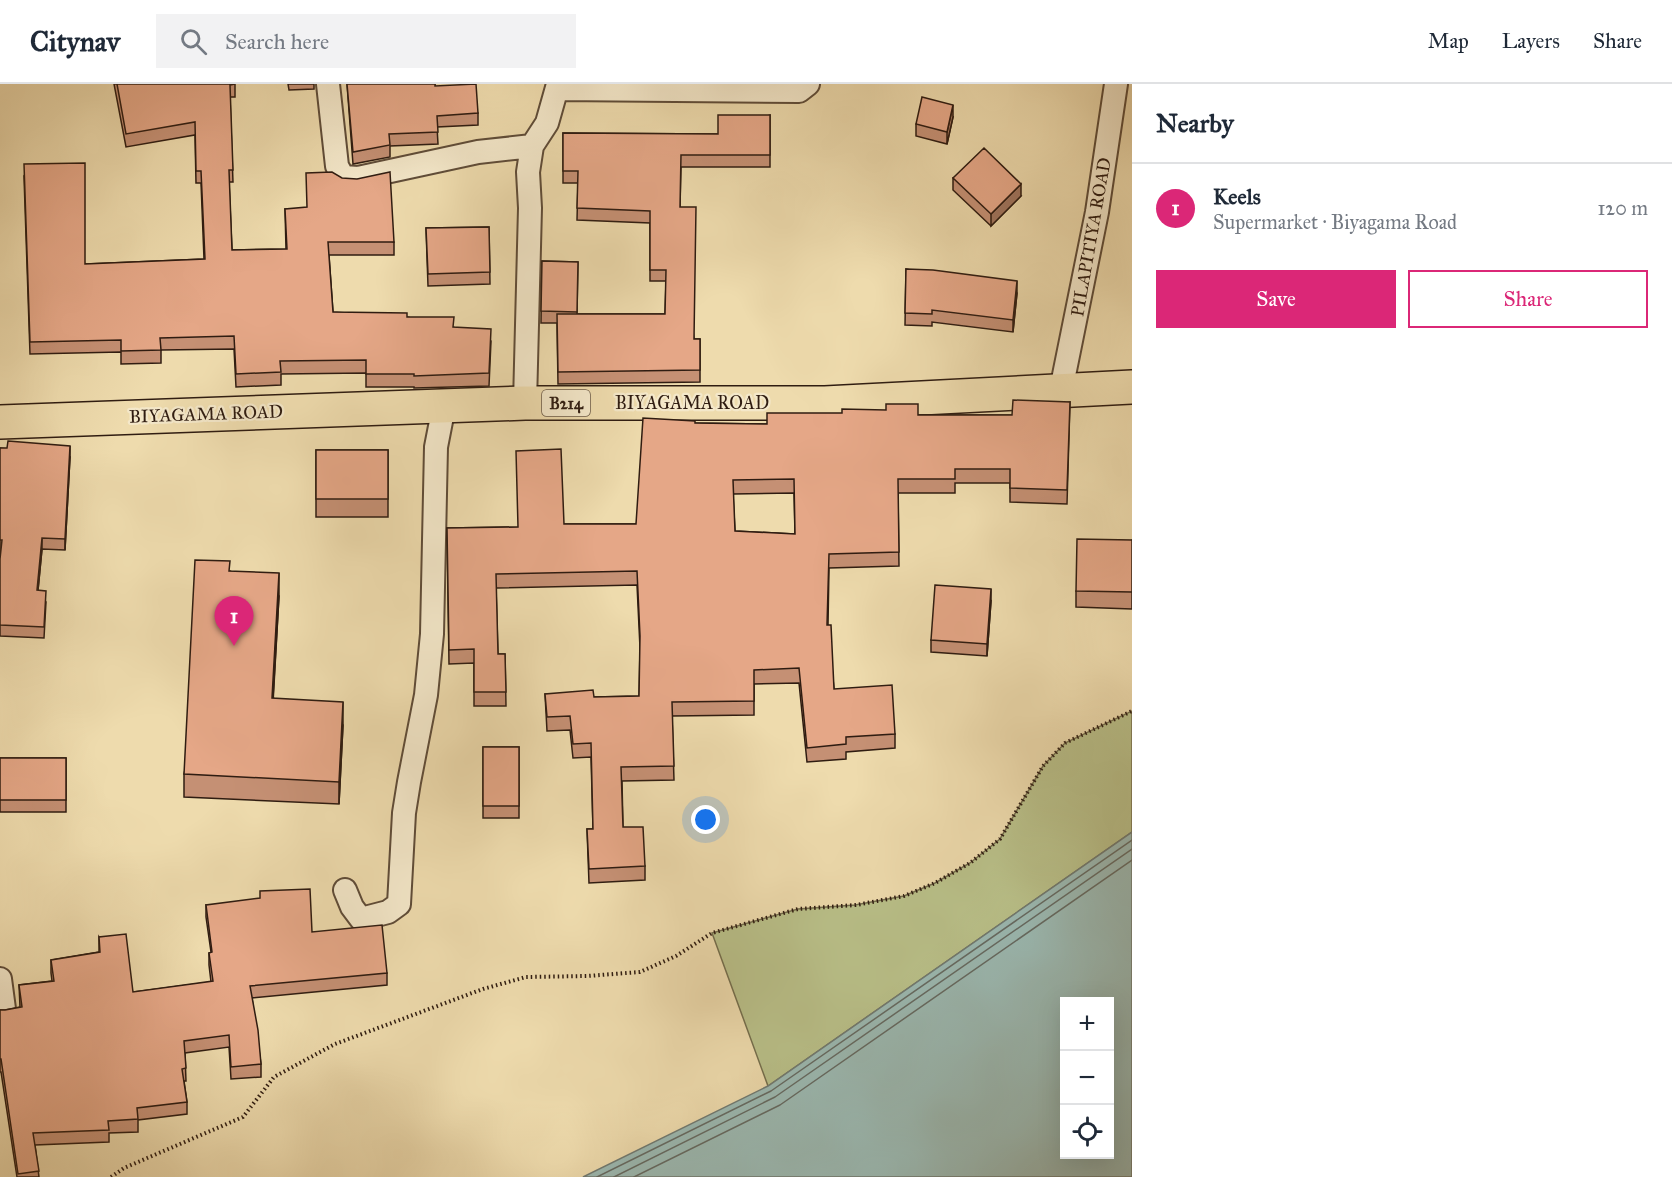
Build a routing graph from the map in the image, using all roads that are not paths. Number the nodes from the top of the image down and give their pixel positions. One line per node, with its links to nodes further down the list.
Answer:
1 (328, 84): 5 (street)
2 (808, 84): 4 (street)
3 (1116, 84): 7 (street, PILAPITIYA ROAD)
4 (557, 86): 5 (street)
5 (532, 146): 8 (street)
6 (1132, 387): 7 (main road, BIYAGAMA ROAD / B214)
7 (1061, 390): 8 (main road, BIYAGAMA ROAD / B214)
8 (525, 403): 9 (main road, BIYAGAMA ROAD / B214)
9 (444, 406): 10 (main road, BIYAGAMA ROAD / B214); 11 (street)
10 (0, 422)
11 (345, 890)
12 (0, 979): 13 (street)
13 (4, 1009)

